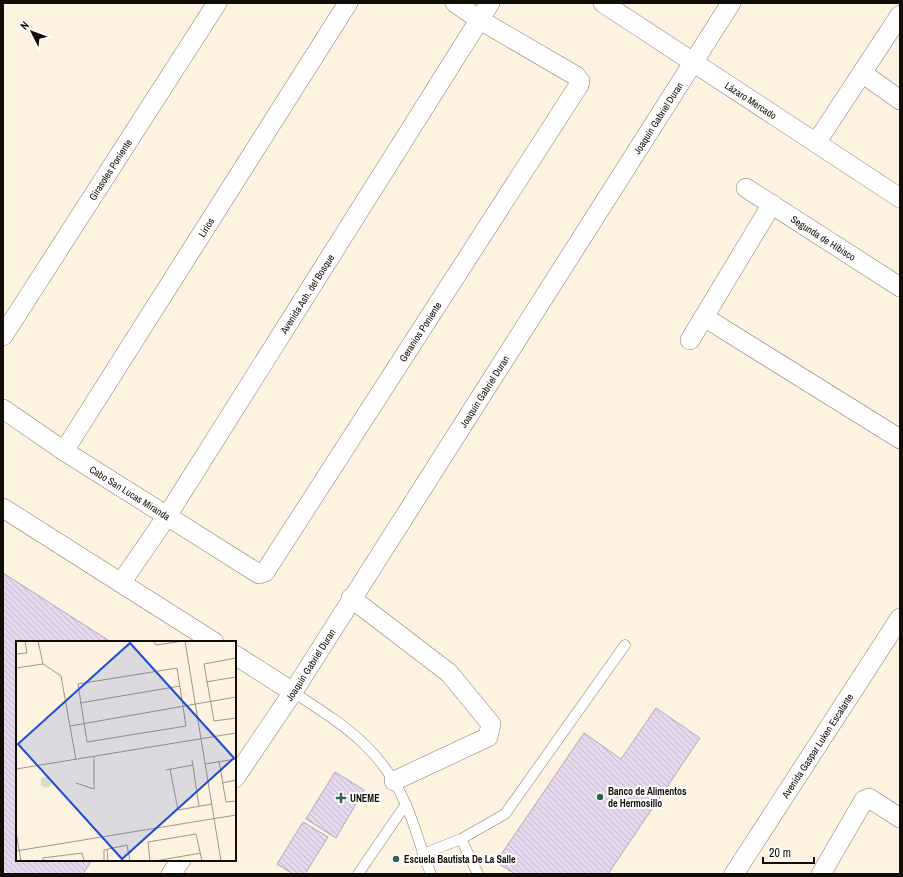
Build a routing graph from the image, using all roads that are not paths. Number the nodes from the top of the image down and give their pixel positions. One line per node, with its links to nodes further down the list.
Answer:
1 (217, 3): 18 (street, Girasoles Poniente)
2 (348, 3): 22 (street, Lirios)
3 (456, 3): 8 (street)
4 (490, 3): 8 (street, Avenida Ash. del Bosque)
5 (603, 3): 9 (street, Lázaro Mercado)
6 (731, 3): 9 (street, Joaquín Gabriel Duran)
7 (900, 15): 10 (street)
8 (480, 20): 24 (street, Avenida Ash. del Bosque); 25 (street, Geranios Poniente)
9 (694, 61): 12 (street, Lázaro Mercado); 27 (street, Joaquín Gabriel Duran)
10 (862, 73): 11 (street); 12 (street)
11 (900, 100)
12 (816, 144): 14 (street, Lázaro Mercado)
13 (746, 188): 15 (street, Segunda de Hibisco)
14 (900, 198)
15 (772, 204): 16 (street, Segunda de Hibisco); 17 (street)
16 (900, 287)
17 (704, 317): 19 (street); 21 (street)
18 (3, 336)
19 (690, 340)
20 (3, 409): 22 (street, Cabo San Lucas Miranda)
21 (900, 439)
22 (64, 450): 24 (street, Cabo San Lucas Miranda)
23 (3, 508): 26 (street)
24 (167, 516): 25 (street, Cabo San Lucas Miranda); 26 (street, Avenida Ash. del Bosque)
25 (258, 574)
26 (121, 583): 29 (street)
27 (351, 598): 32 (street, Joaquín Gabriel Duran); 34 (street)
28 (900, 618): 44 (street, Avenida Gaspar Luken Escalante)
29 (212, 641)
30 (625, 645): 37 (lane)
31 (236, 656): 32 (street)
32 (293, 692): 33 (street, Joaquín Gabriel Duran); 34 (lane)
33 (236, 777)
34 (394, 781): 35 (lane)
35 (406, 804): 38 (lane); 41 (lane)
36 (900, 818): 45 (street)
37 (461, 839): 38 (lane); 43 (lane)
38 (423, 854): 42 (lane)
39 (180, 861): 40 (street)
40 (171, 874)
41 (358, 874)
42 (431, 874)
43 (478, 874)
44 (734, 874)
45 (821, 874)

